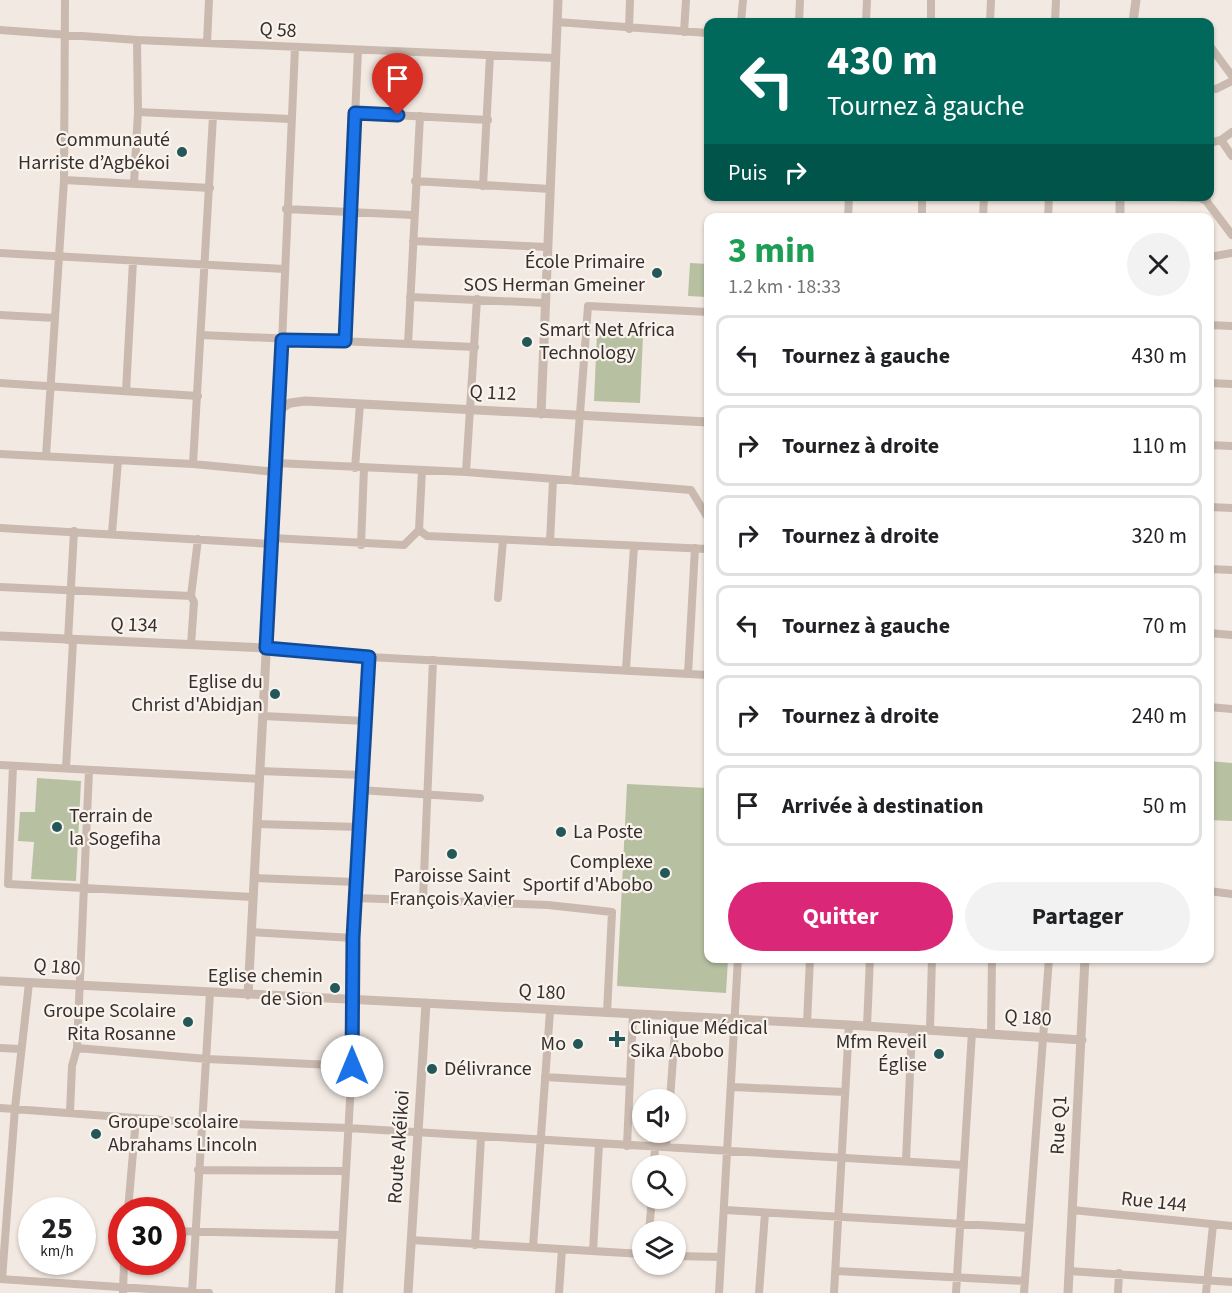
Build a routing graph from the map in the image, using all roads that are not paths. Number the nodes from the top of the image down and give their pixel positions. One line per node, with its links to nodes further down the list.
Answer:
1 (65, 0): 25 (street)
2 (209, 0): 27 (street)
3 (558, 0): 20 (street)
4 (630, 0): 21 (street)
5 (686, 0): 23 (street)
6 (743, 0): 13 (street)
7 (800, 0): 14 (street)
8 (867, 0): 15 (street)
9 (931, 0): 16 (street)
10 (991, 0): 17 (street)
11 (1056, 0): 18 (street)
12 (1136, 0): 19 (street)
13 (741, 18)
14 (799, 18)
15 (866, 18)
16 (931, 18)
17 (990, 18)
18 (1055, 18)
19 (1134, 18)
20 (557, 22): 21 (street); 32 (street)
21 (629, 28): 23 (street)
22 (0, 30): 25 (street, Q 58)
23 (684, 32): 24 (street)
24 (704, 33)
25 (64, 34): 26 (street, Q 58); 46 (street)
26 (137, 40): 27 (street, Q 58); 36 (street)
27 (207, 43): 28 (street, Q 58)
28 (295, 48): 29 (street, Q 58); 40 (street)
29 (358, 50): 31 (street, Q 58); 37 (street)
30 (1214, 51): 33 (street)
31 (490, 56): 32 (street, Q 58); 41 (street)
32 (555, 58): 51 (street)
33 (1232, 76)
34 (1232, 81): 35 (street)
35 (1214, 89)
36 (138, 112): 38 (street); 48 (street)
37 (355, 113): 39 (street); 54 (street)
38 (213, 116): 40 (street); 50 (street)
39 (420, 116): 41 (street); 47 (street)
40 (290, 118): 53 (street)
41 (488, 120): 49 (street)
42 (1232, 132): 43 (street)
43 (1221, 140): 44 (street); 45 (street)
44 (1214, 142)
45 (1232, 156)
46 (64, 180): 48 (street); 62 (street)
47 (415, 181): 49 (street); 55 (street)
48 (134, 183): 50 (street)
49 (483, 186): 51 (street)
50 (210, 188): 64 (street)
51 (550, 189): 58 (street)
52 (1206, 201): 56 (street)
53 (286, 209): 54 (street); 65 (street)
54 (350, 212): 55 (street); 76 (street)
55 (413, 215): 57 (street)
56 (1232, 235)
57 (413, 241): 58 (street); 66 (street)
58 (547, 246): 68 (street)
59 (0, 253): 62 (street)
60 (1232, 253): 61 (street)
61 (1214, 256)
62 (60, 257): 63 (street); 71 (street)
63 (134, 261): 64 (street); 83 (street)
64 (204, 264): 65 (street); 74 (street)
65 (284, 269): 75 (street)
66 (410, 297): 67 (street); 77 (street)
67 (477, 299): 68 (street); 78 (street)
68 (545, 303): 88 (street)
69 (704, 312): 89 (street)
70 (0, 315): 71 (street)
71 (55, 318): 82 (street)
72 (1214, 325): 73 (street)
73 (1232, 326)
74 (201, 335): 75 (street); 84 (street)
75 (282, 340): 76 (street); 87 (street)
76 (345, 341): 77 (street)
77 (408, 344): 78 (street)
78 (475, 347): 86 (street)
79 (1214, 382): 81 (street)
80 (0, 383): 82 (street)
81 (1232, 384)
82 (51, 386): 83 (street); 94 (street)
83 (126, 391): 84 (street)
84 (198, 396): 96 (street)
85 (360, 404): 86 (street, Q 112); 87 (street, Q 112); 98 (street)
86 (469, 409): 88 (street, Q 112); 101 (street)
87 (279, 410): 97 (street)
88 (541, 414): 89 (street, Q 112)
89 (579, 416): 90 (street, Q 112); 103 (street)
90 (704, 422)
91 (1214, 445): 92 (street)
92 (1232, 446)
93 (0, 454): 94 (street)
94 (46, 456): 95 (street)
95 (118, 461): 96 (street); 110 (street)
96 (192, 464): 97 (street)
97 (276, 467): 98 (street); 113 (street)
98 (355, 468): 99 (street)
99 (364, 468): 100 (street); 115 (street)
100 (422, 470): 101 (street); 108 (street)
101 (466, 472): 102 (street)
102 (553, 480): 103 (street); 114 (street)
103 (575, 481): 106 (street)
104 (1214, 507): 105 (street)
105 (1232, 508)
106 (704, 511)
107 (0, 528): 109 (street)
108 (419, 530): 112 (street); 115 (street)
109 (74, 531): 110 (street); 122 (street)
110 (112, 533): 111 (street)
111 (198, 539): 113 (street); 123 (street)
112 (503, 540): 114 (street); 124 (street)
113 (272, 541): 115 (street); 130 (street)
114 (550, 542): 116 (street)
115 (361, 545)
116 (634, 546): 117 (street); 133 (street)
117 (695, 548): 118 (street); 134 (street)
118 (704, 549)
119 (1214, 568): 120 (street)
120 (1232, 570)
121 (0, 587): 122 (street)
122 (71, 591): 123 (street); 128 (street)
123 (190, 596): 129 (street)
124 (498, 598)
125 (1214, 633): 126 (street)
126 (1232, 635)
127 (0, 636): 128 (street, Q 134)
128 (70, 641): 129 (street, Q 134); 142 (street)
129 (191, 645): 130 (street, Q 134)
130 (266, 648): 131 (street); 138 (street)
131 (369, 657): 132 (street); 139 (street)
132 (433, 660): 133 (street); 147 (street)
133 (626, 669): 134 (street)
134 (688, 674): 135 (street)
135 (704, 675)
136 (1214, 707): 137 (street)
137 (1232, 709)
138 (263, 716): 139 (street); 144 (street)
139 (365, 721): 145 (street)
140 (0, 765): 141 (street)
141 (13, 766): 142 (street); 153 (street)
142 (66, 768): 143 (street)
143 (89, 770): 144 (street); 153 (street)
144 (260, 775): 145 (street); 149 (street)
145 (362, 775): 146 (street)
146 (360, 790): 147 (street); 150 (street)
147 (428, 795): 148 (street); 158 (street)
148 (480, 798)
149 (257, 824): 150 (street); 151 (street)
150 (359, 827): 152 (street)
151 (254, 878): 152 (street); 156 (street)
152 (356, 882): 157 (street)
153 (83, 889): 156 (street); 170 (street)
154 (1214, 892): 155 (street)
155 (1232, 894)
156 (253, 897): 159 (street)
157 (355, 898): 158 (street); 160 (street)
158 (423, 899): 176 (street)
159 (251, 932): 160 (street); 172 (street)
160 (353, 938): 173 (street)
161 (738, 963): 179 (street)
162 (810, 963): 180 (street)
163 (870, 963): 182 (street)
164 (932, 963): 184 (street)
165 (992, 963): 186 (street)
166 (1048, 963): 187 (street)
167 (1085, 963): 188 (street, Rue Q1)
168 (0, 981): 169 (street, Q 180)
169 (29, 982): 170 (street, Q 180); 190 (street)
170 (79, 986): 171 (street, Q 180); 191 (street)
171 (210, 993): 172 (street, Q 180); 192 (street)
172 (248, 995): 173 (street, Q 180)
173 (353, 1000): 174 (street, Q 180); 193 (street)
174 (426, 1004): 175 (street, Q 180); 205 (street, Route Akéikoi)
175 (550, 1011): 176 (street, Q 180); 194 (street)
176 (607, 1013): 177 (street, Q 180)
177 (633, 1014): 178 (street, Q 180); 195 (street)
178 (676, 1016): 179 (street, Q 180); 197 (street)
179 (736, 1019): 180 (street, Q 180); 196 (street)
180 (807, 1023): 181 (street, Q 180)
181 (849, 1025): 182 (street, Q 180); 198 (street)
182 (867, 1026): 183 (street, Q 180)
183 (912, 1029): 184 (street, Q 180); 216 (street)
184 (930, 1029): 185 (street, Q 180)
185 (972, 1032): 186 (street, Q 180); 217 (street)
186 (991, 1034): 187 (street, Q 180)
187 (1043, 1037): 188 (street, Q 180); 228 (street)
188 (1082, 1040): 222 (street, Rue Q1)
189 (0, 1048): 190 (street)
190 (21, 1048): 200 (street)
191 (77, 1048): 192 (street); 201 (street)
192 (207, 1059): 193 (street); 203 (street)
193 (352, 1066): 204 (street)
194 (545, 1077): 195 (street); 207 (street)
195 (630, 1082): 210 (street)
196 (733, 1087): 198 (street); 213 (street)
197 (671, 1089)
198 (845, 1092): 215 (street)
199 (0, 1108): 200 (street)
200 (15, 1108): 201 (street); 245 (street)
201 (70, 1112): 202 (street)
202 (136, 1118): 203 (street); 220 (street)
203 (202, 1123): 204 (street); 218 (street)
204 (348, 1128): 205 (street); 219 (street)
205 (418, 1133): 206 (street); 232 (street, Route Akéikoi)
206 (481, 1137): 207 (street); 233 (street)
207 (539, 1141): 209 (street); 234 (street)
208 (666, 1143): 212 (street)
209 (599, 1144): 210 (street); 236 (street)
210 (627, 1146): 211 (street)
211 (655, 1147): 212 (street); 214 (street)
212 (666, 1147): 213 (street)
213 (728, 1150): 215 (street); 221 (street)
214 (655, 1155)
215 (842, 1156): 216 (street); 224 (street)
216 (906, 1160): 217 (street)
217 (963, 1165): 225 (street)
218 (198, 1170): 219 (street); 230 (street)
219 (346, 1171): 231 (street)
220 (129, 1197)
221 (725, 1210): 223 (street); 239 (street)
222 (1072, 1210): 226 (street, Rue 144); 240 (street, Rue Q1)
223 (765, 1213): 224 (street); 256 (street)
224 (839, 1216): 225 (street); 241 (street)
225 (960, 1222): 228 (street); 244 (street)
226 (1213, 1225): 227 (street, Rue 144); 246 (street)
227 (1232, 1226)
228 (1029, 1228): 247 (street)
229 (186, 1232): 230 (street)
230 (195, 1232): 231 (street); 250 (street)
231 (341, 1235): 252 (street)
232 (411, 1240): 233 (street); 253 (street, Route Akéikoi)
233 (475, 1245): 234 (street)
234 (533, 1247): 235 (street)
235 (562, 1249): 236 (street); 254 (street)
236 (593, 1251): 237 (street)
237 (632, 1253)
238 (686, 1256): 239 (street)
239 (721, 1257): 255 (street)
240 (1069, 1270): 242 (street); 260 (street, Rue Q1)
241 (836, 1271): 244 (street); 257 (street)
242 (1119, 1273): 246 (street); 261 (street)
243 (124, 1275): 249 (street)
244 (957, 1278): 247 (street); 258 (street)
245 (1, 1279): 249 (street)
246 (1208, 1279): 248 (street); 262 (street)
247 (1025, 1281): 259 (street)
248 (1232, 1282)
249 (123, 1290): 250 (street)
250 (192, 1293): 251 (street)
251 (209, 1293)
252 (339, 1293)
253 (408, 1293)
254 (559, 1293)
255 (720, 1293)
256 (759, 1293)
257 (834, 1293)
258 (956, 1293)
259 (1024, 1293)
260 (1068, 1293)
261 (1118, 1293)
262 (1206, 1293)

